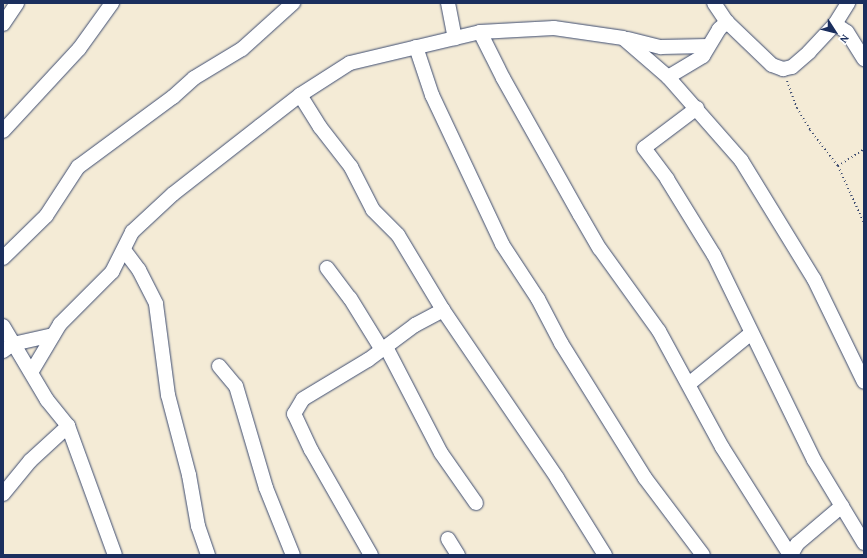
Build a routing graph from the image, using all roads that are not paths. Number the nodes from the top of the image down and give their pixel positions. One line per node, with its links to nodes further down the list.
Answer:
1 (17, 3): 8 (street)
2 (112, 3): 21 (street)
3 (293, 3): 23 (street)
4 (448, 3): 11 (street)
5 (714, 3): 7 (street)
6 (848, 3): 9 (street)
7 (727, 22): 9 (street); 13 (street)
8 (3, 24)
9 (835, 24): 16 (street)
10 (480, 32): 11 (street); 12 (street); 34 (street)
11 (455, 38): 14 (street)
12 (623, 38): 15 (street); 17 (street)
13 (708, 46): 15 (street); 18 (street)
14 (416, 47): 19 (street); 47 (street)
15 (661, 47): 17 (street)
16 (864, 59)
17 (657, 65): 18 (street)
18 (668, 77): 20 (street)
19 (300, 95): 22 (street); 25 (street)
20 (697, 108): 27 (street); 33 (street)
21 (3, 131)
22 (124, 250): 28 (street); 42 (street)
23 (3, 258)
24 (327, 268): 30 (street)
25 (443, 310): 30 (street); 46 (street)
26 (3, 326): 29 (street)
27 (750, 334): 34 (street); 38 (street)
28 (53, 335): 29 (street); 32 (street)
29 (8, 348): 32 (street)
30 (384, 348): 37 (street); 44 (street)
31 (219, 366): 43 (street)
32 (32, 371): 35 (street)
33 (864, 382)
34 (690, 383): 48 (street)
35 (68, 426): 36 (street); 41 (street)
36 (3, 494)
37 (476, 503)
38 (842, 506): 39 (street); 48 (street)
39 (862, 535)
40 (448, 539): 45 (street)
41 (114, 555)
42 (208, 555)
43 (293, 555)
44 (371, 555)
45 (458, 555)
46 (605, 555)
47 (703, 555)
48 (790, 555)

